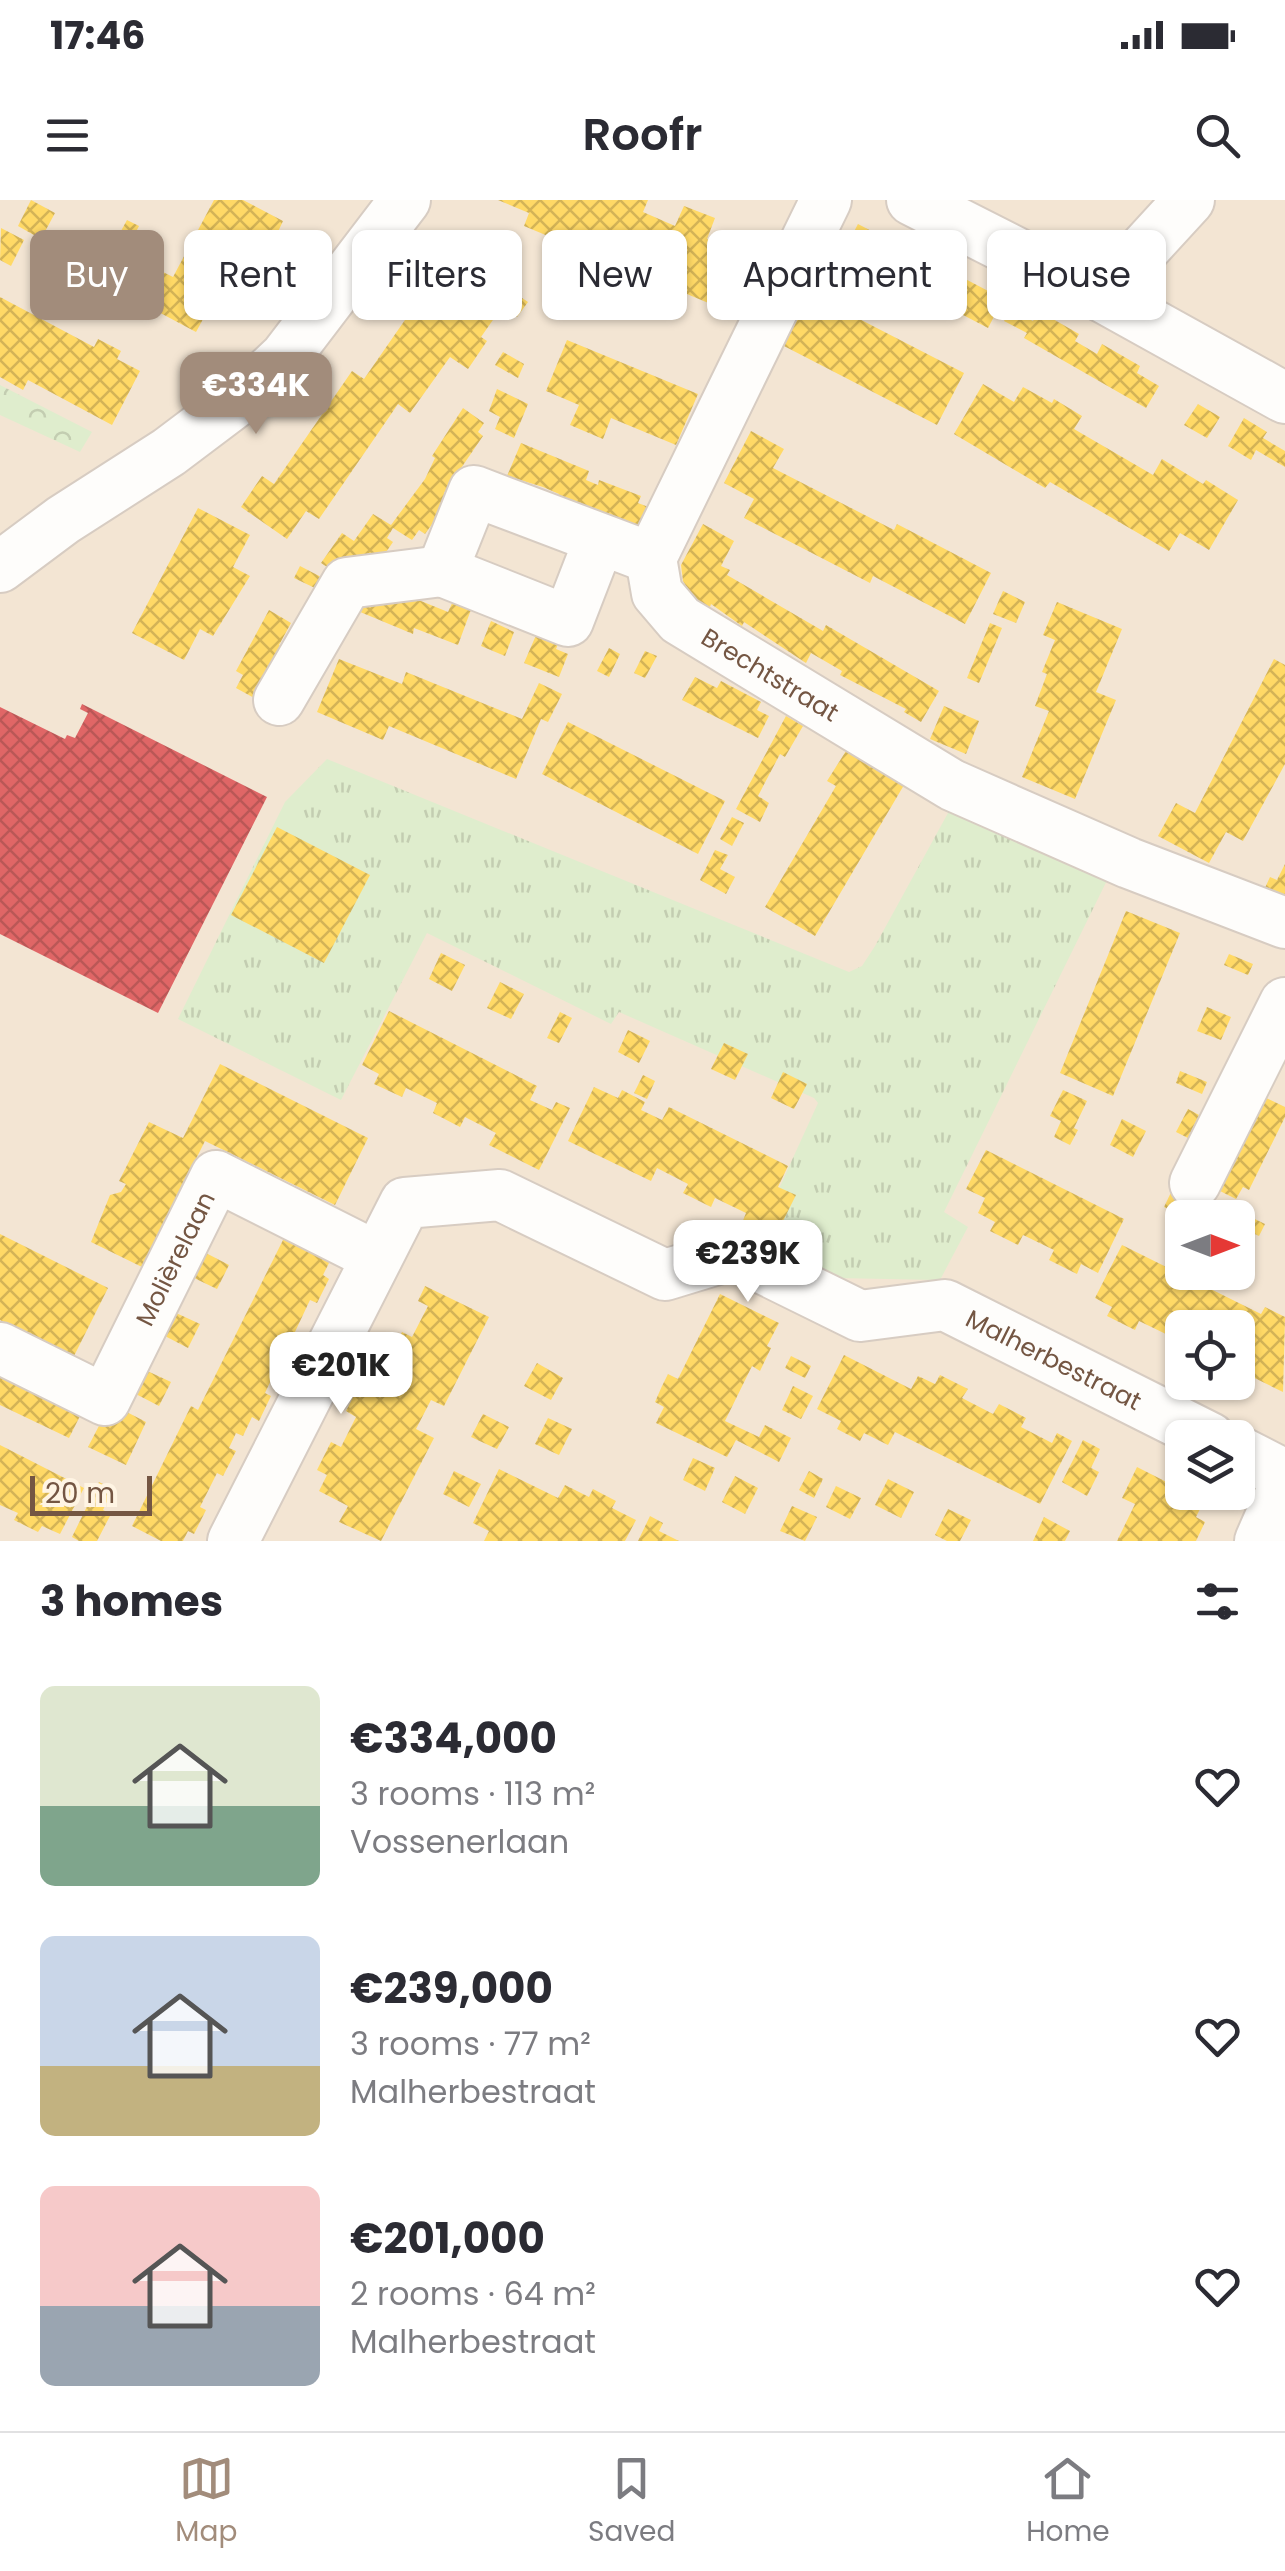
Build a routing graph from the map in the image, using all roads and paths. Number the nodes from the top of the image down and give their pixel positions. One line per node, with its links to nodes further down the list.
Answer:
1 (405, 200): 11 (street)
2 (826, 200): 10 (street)
3 (912, 200): 6 (street)
4 (1188, 200): 5 (street)
5 (1161, 230)
6 (987, 238)
7 (1145, 320): 8 (street)
8 (1285, 398)
9 (599, 541): 10 (street); 12 (street); 12 (street)
10 (650, 558): 14 (street, Brechtstraat)
11 (0, 567)
12 (442, 571): 13 (street)
13 (280, 700)
14 (1285, 924)
15 (1285, 1003): 16 (street)
16 (1194, 1183)
17 (377, 1257): 18 (street, Molièrelaan); 19 (street, Malherbestraat); 23 (street, Malherbestraat)
18 (0, 1348)
19 (1174, 1420)
20 (1255, 1460): 21 (street)
21 (1285, 1475)
22 (1285, 1484): 24 (street)
23 (233, 1541)
24 (1260, 1541)

